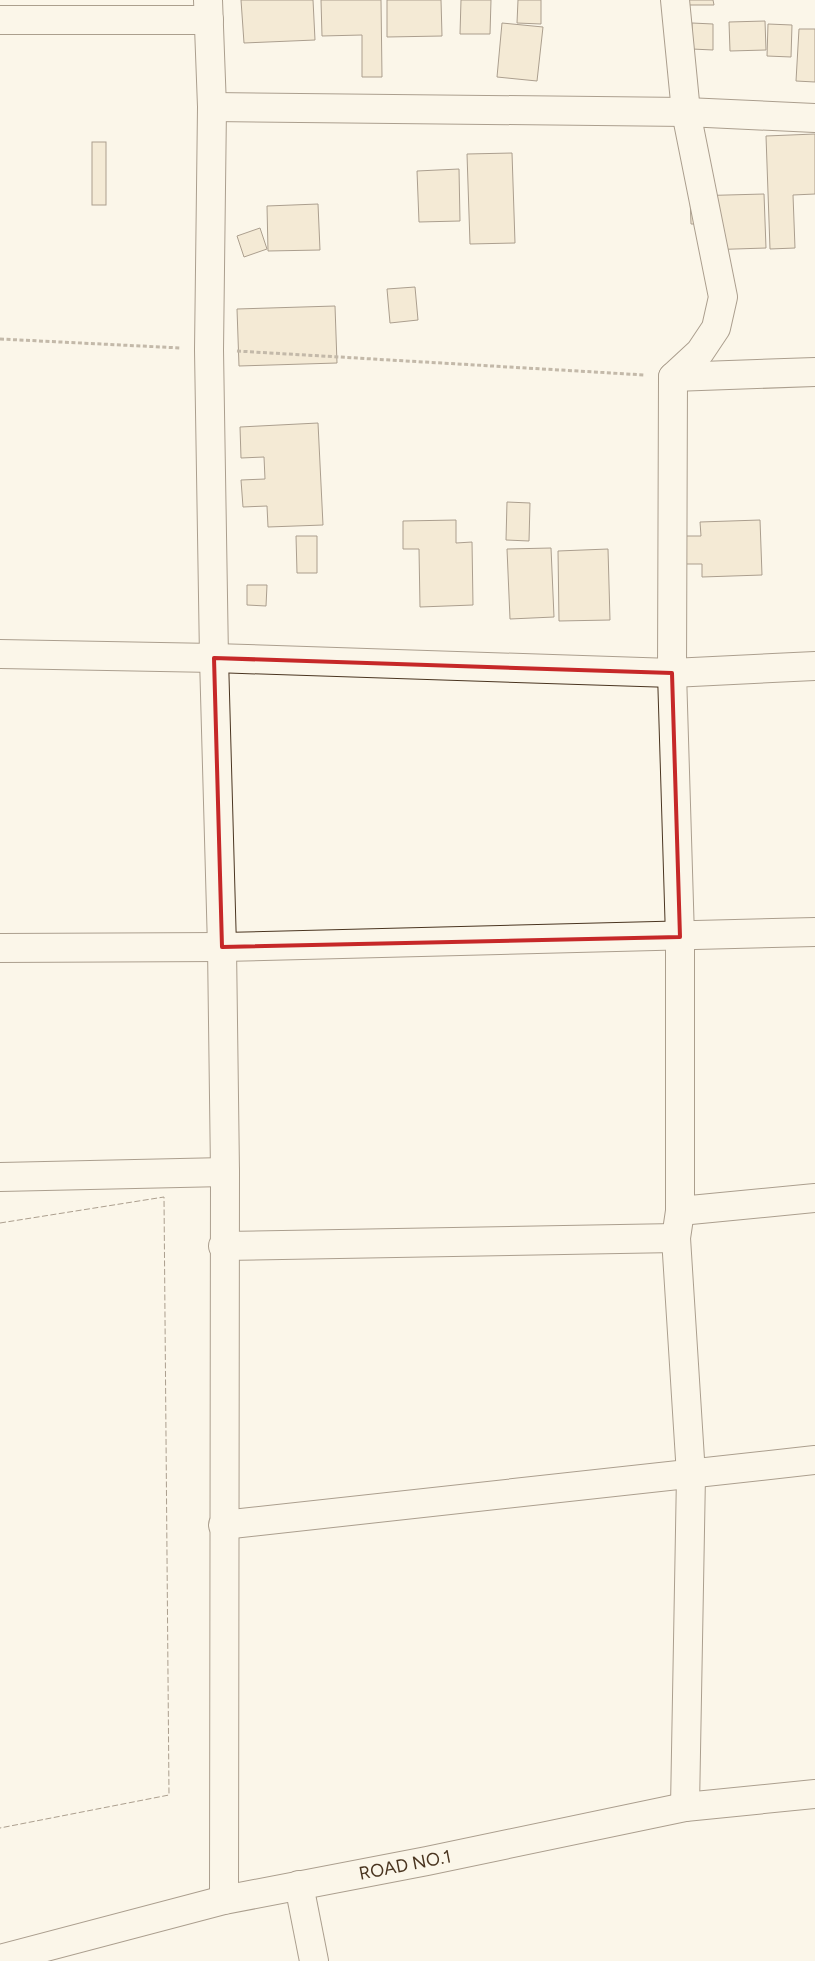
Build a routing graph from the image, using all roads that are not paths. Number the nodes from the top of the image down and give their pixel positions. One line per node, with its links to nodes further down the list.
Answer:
1 (675, 0): 5 (main road)
2 (208, 10): 3 (main road); 4 (main road)
3 (0, 20)
4 (212, 107): 5 (main road); 10 (main road)
5 (686, 112): 6 (main road); 8 (main road)
6 (815, 118)
7 (815, 372): 8 (main road)
8 (674, 376): 12 (main road)
9 (0, 654): 10 (main road)
10 (214, 658): 12 (main road); 15 (main road)
11 (815, 666): 12 (main road)
12 (672, 673): 14 (main road)
13 (815, 932): 14 (main road)
14 (680, 937): 15 (main road); 20 (main road)
15 (222, 947): 16 (main road); 17 (main road)
16 (0, 948)
17 (225, 1172): 18 (main road); 22 (main road)
18 (0, 1177)
19 (815, 1198): 20 (main road)
20 (680, 1211): 21 (main road)
21 (676, 1238): 22 (main road); 24 (main road)
22 (223, 1246): 25 (main road)
23 (815, 1460): 24 (main road)
24 (691, 1475): 25 (main road); 27 (main road)
25 (223, 1525): 29 (main road)
26 (815, 1794): 27 (main road, ROAD NO.1)
27 (684, 1807): 28 (main road, ROAD NO.1)
28 (299, 1886): 29 (main road, ROAD NO.1); 31 (main road)
29 (224, 1900): 30 (main road, ROAD NO.1)
30 (0, 1959)
31 (314, 1961)

